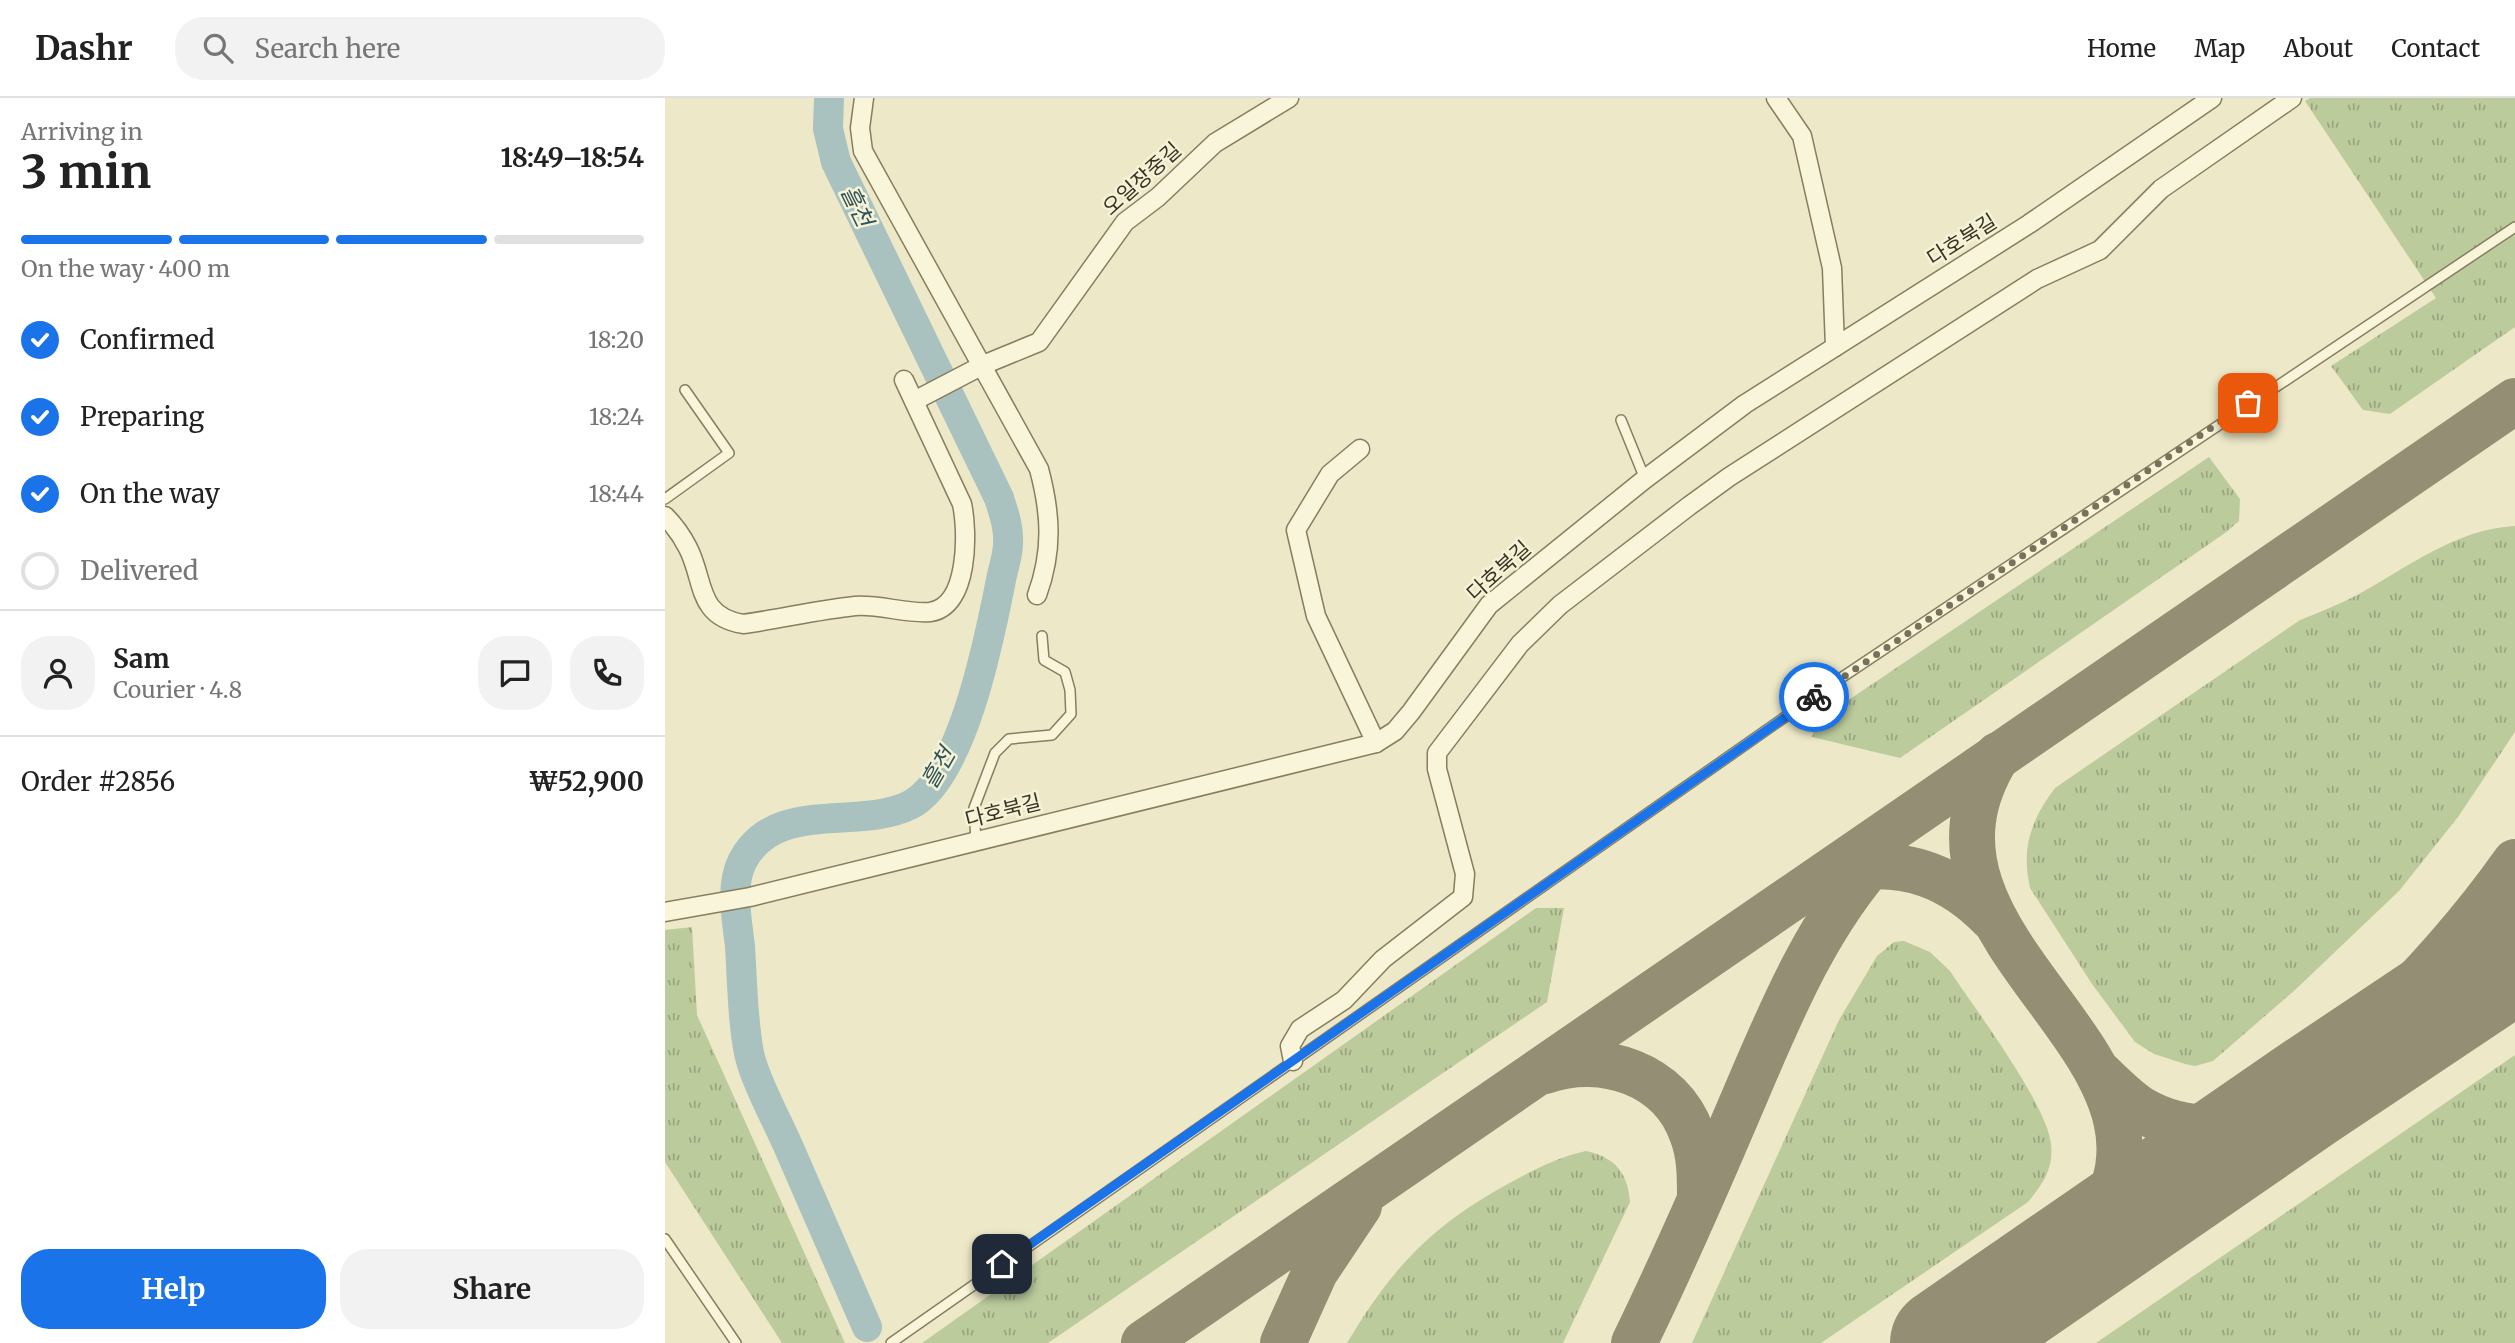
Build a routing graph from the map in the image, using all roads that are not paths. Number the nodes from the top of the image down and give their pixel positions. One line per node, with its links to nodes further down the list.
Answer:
1 (864, 98): 8 (street)
2 (1289, 98): 8 (street, 오일장중길)
3 (1776, 98): 7 (street)
4 (2213, 98): 7 (street, 다호북길)
5 (2292, 98): 22 (street)
6 (2515, 227): 22 (lane)
7 (1835, 347): 14 (street, 다호북길)
8 (983, 365): 11 (street, 오일장중길); 17 (street)
9 (904, 380): 11 (street)
10 (685, 390): 15 (lane)
11 (914, 401): 16 (street)
12 (1621, 420): 14 (lane)
13 (1360, 449): 19 (street)
14 (1644, 480): 19 (street, 다호북길)
15 (665, 499)
16 (665, 516)
17 (1037, 595)
18 (1042, 636): 20 (lane)
19 (1376, 743): 20 (street, 다호북길)
20 (976, 841): 21 (street, 다호북길)
21 (665, 912)
22 (1293, 1061): 25 (lane)
23 (665, 1239): 24 (lane)
24 (736, 1343)
25 (891, 1343)

